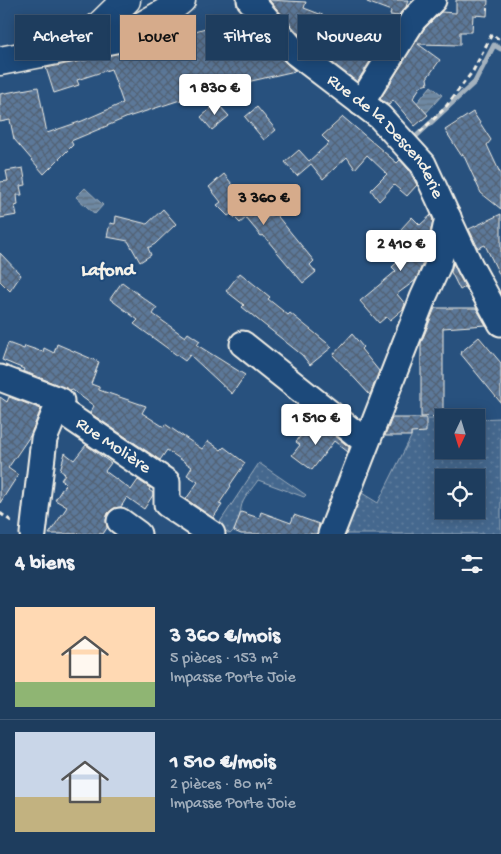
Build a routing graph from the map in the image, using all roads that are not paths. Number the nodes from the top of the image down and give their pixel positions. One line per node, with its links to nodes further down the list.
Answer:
1 (126, 0): 5 (main road)
2 (181, 0): 6 (main road)
3 (250, 0): 9 (street, Rue de la Descenderie)
4 (433, 0): 9 (street)
5 (110, 16)
6 (110, 39)
7 (15, 58): 8 (main road)
8 (0, 61)
9 (361, 103): 10 (street, Rue de la Descenderie)
10 (448, 216): 11 (street, Rue de la Descenderie); 15 (street)
11 (501, 324)
12 (243, 344): 15 (street)
13 (0, 378): 14 (street, Rue Molière)
14 (57, 408): 16 (street); 17 (street, Rue Molière)
15 (366, 442): 18 (street)
16 (34, 534)
17 (212, 534)
18 (331, 534)

